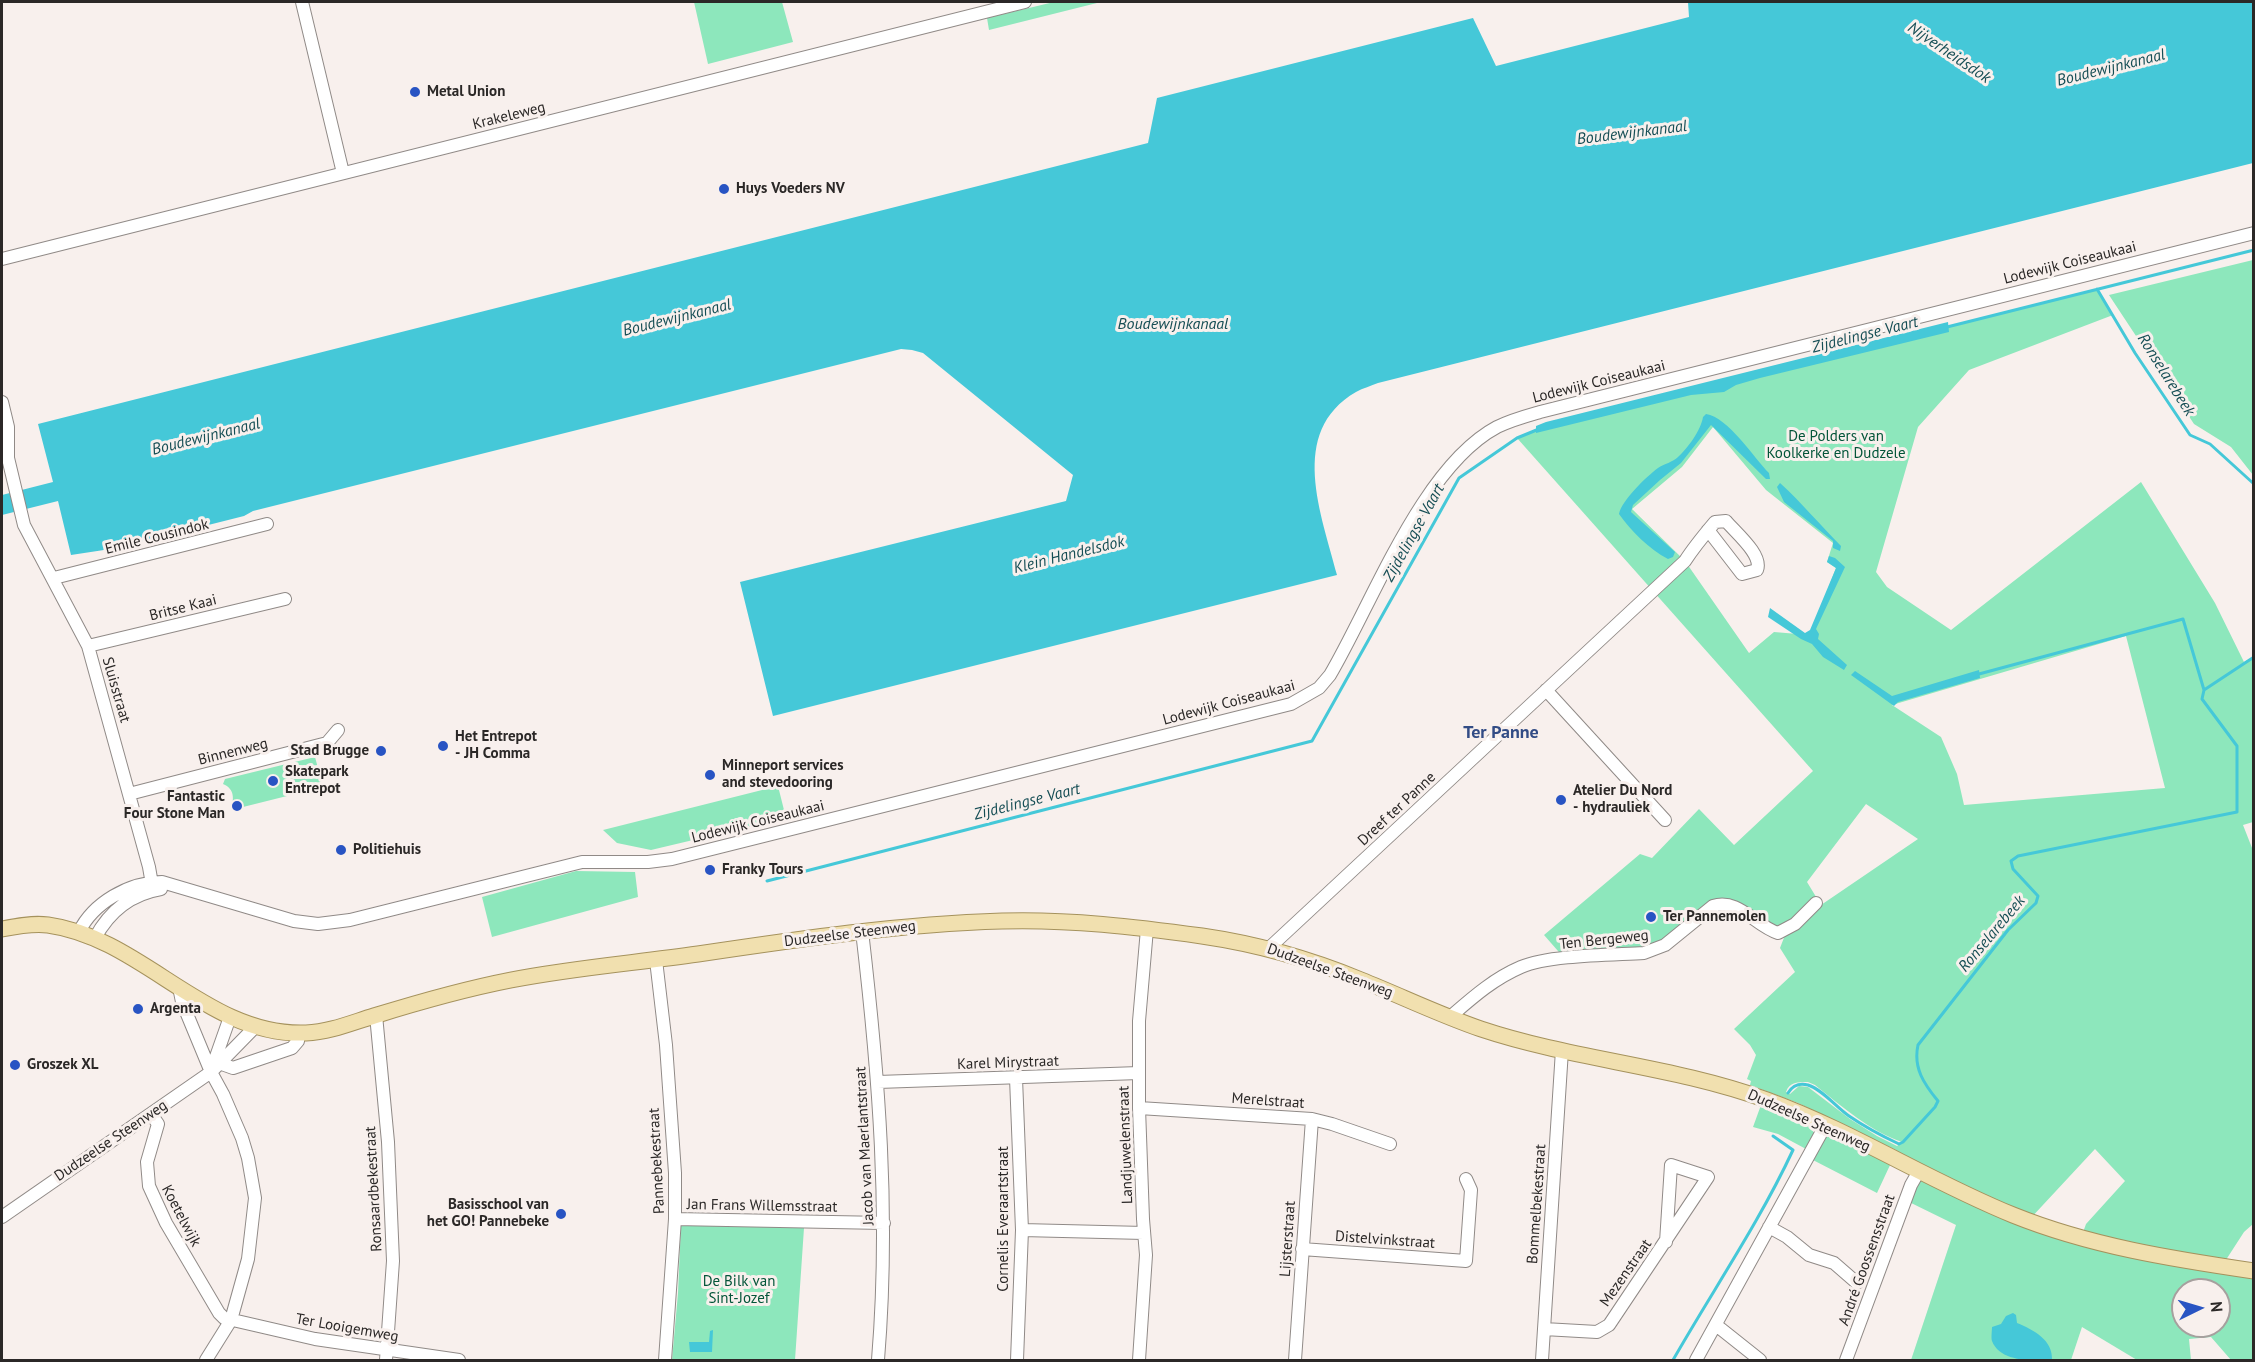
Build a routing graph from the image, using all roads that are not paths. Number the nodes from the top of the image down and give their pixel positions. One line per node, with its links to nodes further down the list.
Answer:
1 (302, 2): 3 (street)
2 (1025, 2): 3 (street, Krakeleweg)
3 (343, 173): 5 (street, Krakeleweg)
4 (2253, 232): 17 (street, Lodewijk Coiseaukaai)
5 (2, 259)
6 (2, 402): 7 (street)
7 (5, 462): 10 (street, Sluisstraat)
8 (267, 524): 10 (street, Emile Cousindok)
9 (1708, 530): 9 (street); 13 (street, Dreef ter Panne)
10 (54, 578): 12 (street, Sluisstraat)
11 (285, 599): 12 (street, Britse Kaai)
12 (88, 646): 15 (street, Sluisstraat)
13 (1546, 690): 16 (street); 24 (street, Dreef ter Panne)
14 (338, 730): 15 (street, Binnenweg)
15 (129, 794): 17 (street, Sluisstraat)
16 (1665, 820)
17 (153, 886): 22 (street); 23 (street)
18 (1816, 903): 29 (street, Ten Bergeweg)
19 (2, 929): 22 (main road, Dudzeelse Steenweg)
20 (1147, 929): 21 (main road, Dudzeelse Steenweg); 24 (main road, Dudzeelse Steenweg); 34 (street, Landjuwelenstraat)
21 (862, 931): 25 (main road, Dudzeelse Steenweg); 36 (street, Jacob van Maerlantstraat)
22 (79, 932): 23 (main road, Dudzeelse Steenweg)
23 (95, 938): 26 (main road, Dudzeelse Steenweg)
24 (1268, 949): 29 (main road, Dudzeelse Steenweg)
25 (656, 960): 27 (main road, Dudzeelse Steenweg); 45 (street, Pannebekestraat)
26 (180, 987): 28 (main road, Dudzeelse Steenweg); 33 (street)
27 (376, 1015): 31 (main road, Dudzeelse Steenweg); 57 (street, Ronsaardbekestraat)
28 (230, 1017): 30 (main road, Dudzeelse Steenweg); 33 (street)
29 (1450, 1017): 32 (main road, Dudzeelse Steenweg)
30 (255, 1027): 31 (main road, Dudzeelse Steenweg); 33 (street, Dudzeelse Steenweg)
31 (298, 1034): 33 (street)
32 (1562, 1050): 40 (main road, Dudzeelse Steenweg); 56 (street, Bommelbekestraat)
33 (215, 1067): 38 (street, Dudzeelse Steenweg); 54 (street)
34 (1139, 1073): 35 (street, Karel Mirystraat); 37 (street, Landjuwelenstraat)
35 (1016, 1078): 36 (street, Karel Mirystraat); 48 (street, Cornelis Everaartstraat)
36 (878, 1082): 46 (street, Jacob van Maerlantstraat)
37 (1139, 1108): 39 (street, Merelstraat); 49 (street, Landjuwelenstraat)
38 (151, 1114): 44 (street, Dudzeelse Steenweg); 54 (street, Koetelwijk)
39 (1312, 1119): 41 (street, Merelstraat); 51 (street, Lijsterstraat)
40 (1825, 1126): 42 (main road, Dudzeelse Steenweg); 47 (street)
41 (1390, 1144)
42 (1919, 1171): 52 (main road, Dudzeelse Steenweg); 68 (street, André Goossensstraat)
43 (1466, 1179): 51 (street, Distelvinkstraat)
44 (2, 1216)
45 (675, 1219): 46 (street, Jan Frans Willemsstraat); 60 (street, Pannebekestraat)
46 (884, 1224): 61 (street, Jacob van Maerlantstraat)
47 (1769, 1227): 53 (street, André Goossensstraat); 55 (street)
48 (1022, 1230): 49 (street); 62 (street, Cornelis Everaartstraat)
49 (1144, 1233): 63 (street, Landjuwelenstraat)
50 (1666, 1242): 50 (street, Mezenstraat); 56 (street, Mezenstraat)
51 (1302, 1249): 64 (street, Lijsterstraat)
52 (2253, 1271)
53 (1857, 1283)
54 (231, 1320): 57 (street, Ter Looigemweg); 58 (street)
55 (1716, 1325): 66 (street); 67 (street)
56 (1544, 1329): 65 (street, Bommelbekestraat)
57 (387, 1356): 59 (street, Ter Looigemweg)
58 (206, 1360)
59 (459, 1360)
60 (665, 1360)
61 (878, 1360)
62 (1017, 1360)
63 (1139, 1360)
64 (1295, 1360)
65 (1542, 1360)
66 (1696, 1360)
67 (1760, 1360)
68 (1846, 1360)

